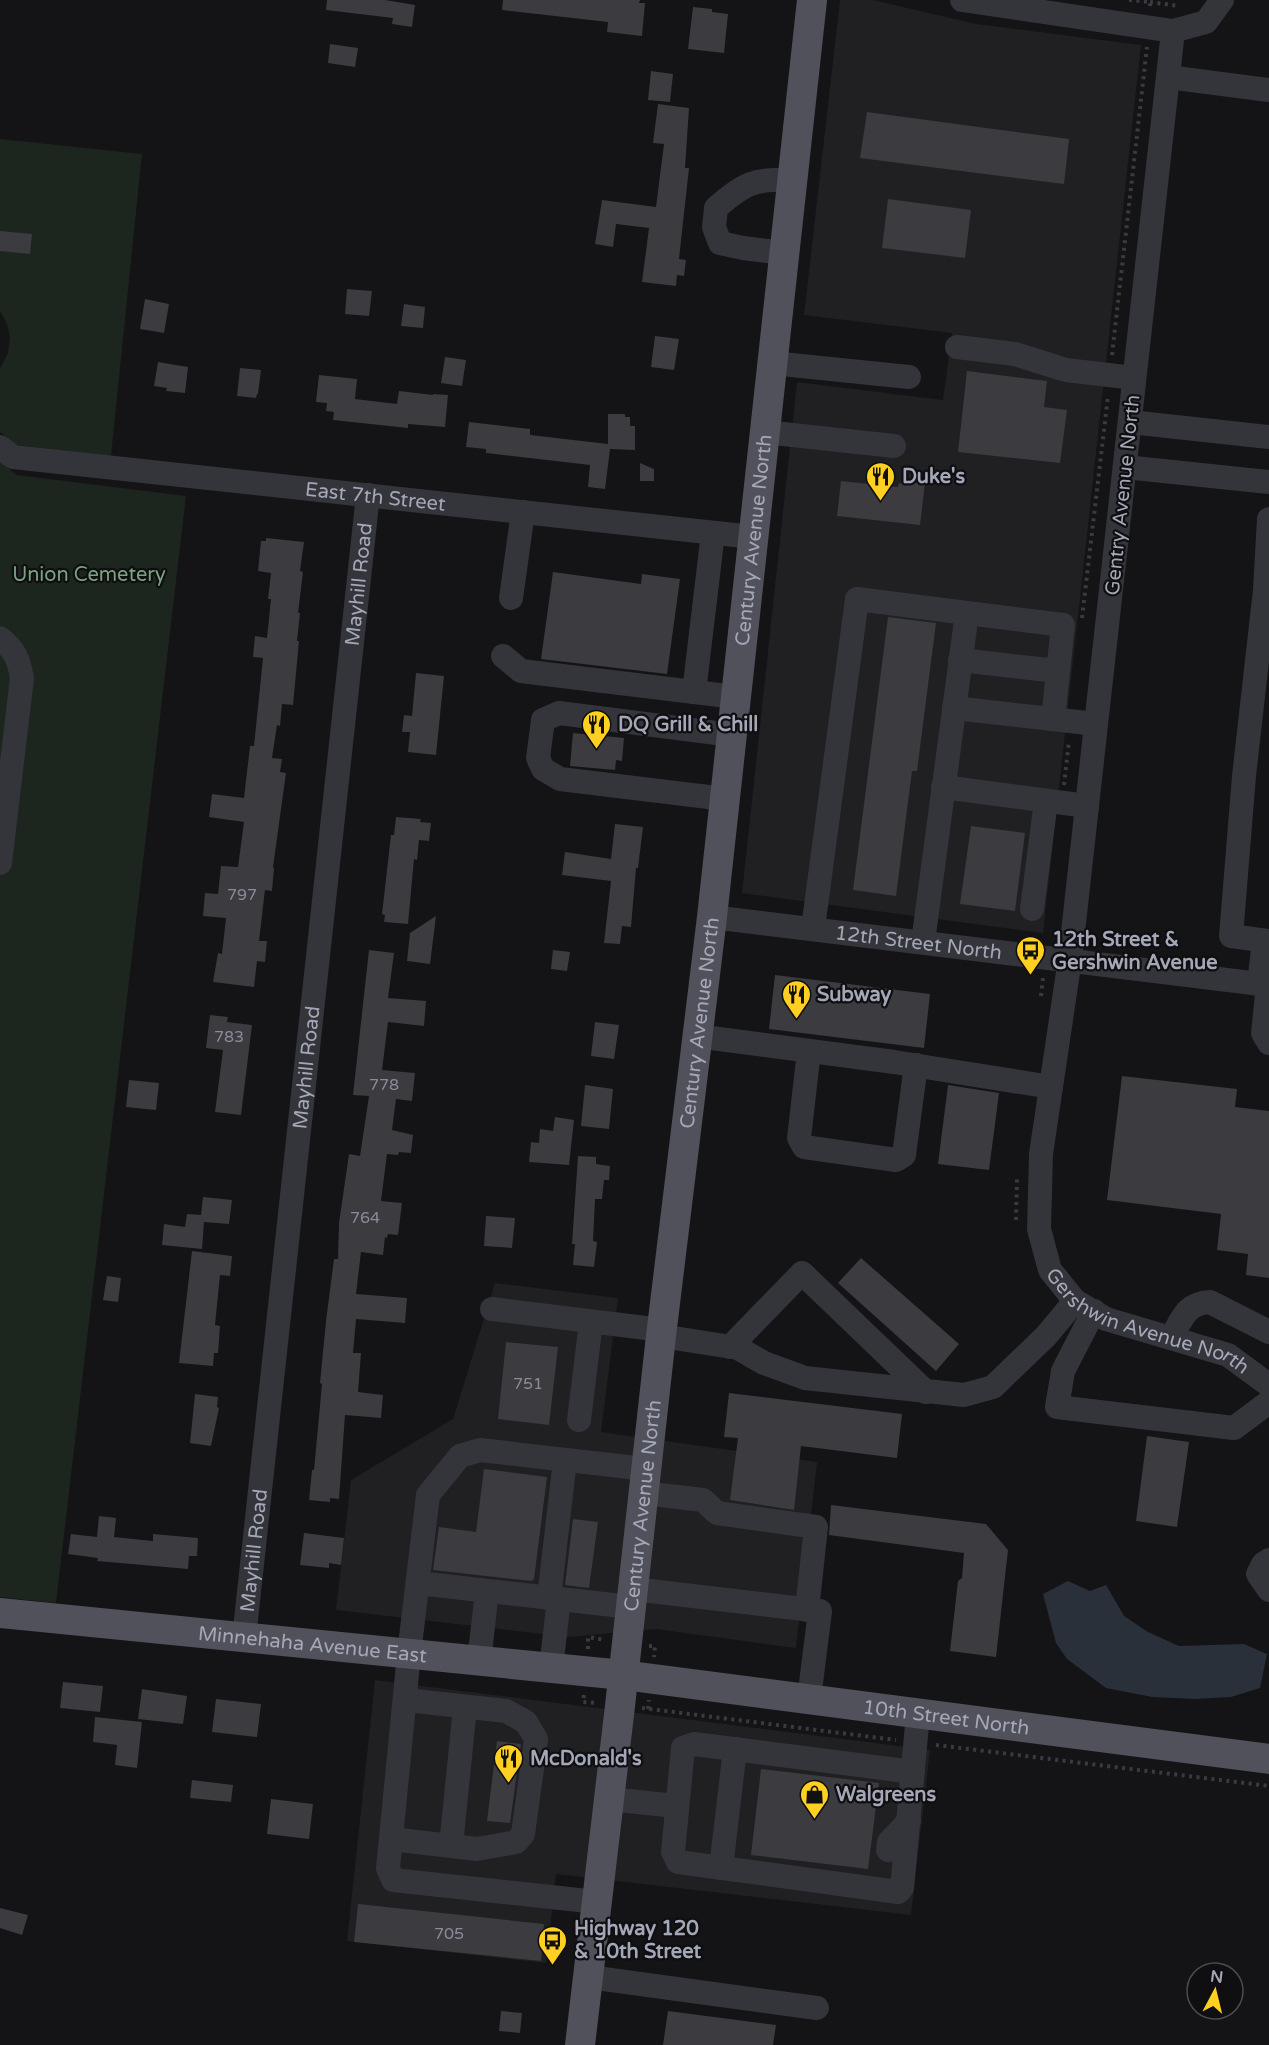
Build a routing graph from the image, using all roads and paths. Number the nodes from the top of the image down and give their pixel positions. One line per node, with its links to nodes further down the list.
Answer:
1 (812, 0): 7 (main road, Century Avenue North)
2 (963, 0): 4 (street)
3 (1222, 0): 4 (street)
4 (1173, 31): 5 (street, Gentry Avenue North)
5 (1168, 77): 6 (street); 12 (street, Gentry Avenue North)
6 (1269, 90)
7 (792, 181): 8 (main road, Century Avenue North); 8 (street)
8 (784, 253): 10 (main road, Century Avenue North)
9 (957, 347): 12 (street)
10 (772, 363): 11 (street); 14 (main road, Century Avenue North)
11 (909, 377)
12 (1134, 378): 13 (street, Gentry Avenue North)
13 (1130, 422): 15 (street); 18 (street, Gentry Avenue North)
14 (765, 432): 16 (street); 24 (main road, Century Avenue North)
15 (1269, 437)
16 (894, 446)
17 (0, 447): 20 (street, East 7th Street)
18 (1125, 466): 19 (street); 36 (street, Gentry Avenue North)
19 (1269, 482)
20 (368, 495): 21 (street, East 7th Street); 76 (street, Mayhill Road)
21 (523, 512): 23 (street, East 7th Street); 26 (street)
22 (1269, 519): 25 (street)
23 (712, 533): 24 (street, East 7th Street); 32 (street)
24 (753, 537): 33 (main road, Century Avenue North)
25 (1267, 590): 46 (street)
26 (511, 598)
27 (967, 613): 30 (street); 31 (street); 45 (street)
28 (0, 638): 42 (street)
29 (503, 656): 32 (street)
30 (960, 660): 31 (street); 34 (street)
31 (1058, 671): 35 (street)
32 (694, 692): 33 (street)
33 (736, 697): 37 (main road, Century Avenue North)
34 (954, 708): 35 (street); 38 (street)
35 (1053, 719): 36 (street)
36 (1096, 724): 41 (street, Gentry Avenue North)
37 (732, 735): 39 (main road, Century Avenue North); 39 (street)
38 (943, 787): 40 (street); 47 (street)
39 (725, 799): 44 (main road, Century Avenue North)
40 (1046, 801): 41 (street); 43 (street)
41 (1087, 806): 48 (street, Gentry Avenue North)
42 (0, 863)
43 (1032, 909)
44 (712, 917): 45 (street, 12th Street North); 50 (main road, Century Avenue North)
45 (813, 928): 47 (street, 12th Street North)
46 (1267, 941): 49 (street)
47 (923, 942): 48 (street, 12th Street North)
48 (1070, 959): 49 (street, 12th Street North); 54 (street, Gershwin Avenue North)
49 (1265, 985): 51 (street)
50 (696, 1036): 52 (street); 59 (main road, Century Avenue North)
51 (1269, 1043)
52 (809, 1051): 53 (street); 53 (street)
53 (916, 1065): 54 (street)
54 (1051, 1087): 55 (street, Gershwin Avenue North)
55 (1084, 1306): 60 (street, Gershwin Avenue North); 63 (street); 64 (street)
56 (492, 1309): 57 (street)
57 (591, 1322): 59 (street); 65 (street)
58 (1269, 1332): 60 (street)
59 (661, 1333): 61 (street); 67 (main road, Century Avenue North)
60 (1171, 1338): 62 (street, Gershwin Avenue North)
61 (730, 1347): 63 (street); 63 (street)
62 (1269, 1385)
63 (926, 1392)
64 (1269, 1402)
65 (579, 1420)
66 (565, 1460): 67 (street); 69 (street); 73 (street)
67 (645, 1481): 72 (main road, Century Avenue North); 74 (street)
68 (1269, 1560): 70 (street)
69 (418, 1583): 71 (street); 77 (street)
70 (1269, 1590)
71 (487, 1591): 73 (street); 78 (street)
72 (632, 1598): 73 (street); 74 (street); 80 (main road, Century Avenue North)
73 (554, 1599): 79 (street)
74 (807, 1610): 81 (street)
75 (0, 1612): 76 (main road, Minnehaha Avenue East)
76 (244, 1638): 77 (main road, Minnehaha Avenue East)
77 (409, 1654): 78 (main road, Minnehaha Avenue East); 82 (street)
78 (479, 1661): 79 (main road, Minnehaha Avenue East)
79 (551, 1668): 80 (main road, Minnehaha Avenue East)
80 (623, 1675): 81 (main road, 10th Street North); 90 (main road, Century Avenue North)
81 (809, 1699): 85 (main road, 10th Street North)
82 (406, 1700): 83 (street); 93 (street)
83 (465, 1707): 94 (street); 94 (street)
84 (648, 1709): 85 (path)
85 (916, 1728): 87 (main road, 10th Street North); 88 (street); 89 (path)
86 (735, 1749): 88 (street); 91 (street); 95 (street)
87 (1269, 1759)
88 (913, 1772): 92 (street)
89 (1269, 1786)
90 (609, 1799): 91 (street); 97 (main road, Century Avenue North)
91 (676, 1806): 95 (street)
92 (909, 1821): 96 (street); 96 (street)
93 (391, 1839): 94 (street); 97 (street)
94 (451, 1846)
95 (721, 1868): 96 (street)
96 (882, 1890)
97 (597, 1902): 98 (main road, Century Avenue North)
98 (589, 1977): 99 (street); 100 (main road, Century Avenue North)
99 (817, 2008)
100 (580, 2045)

